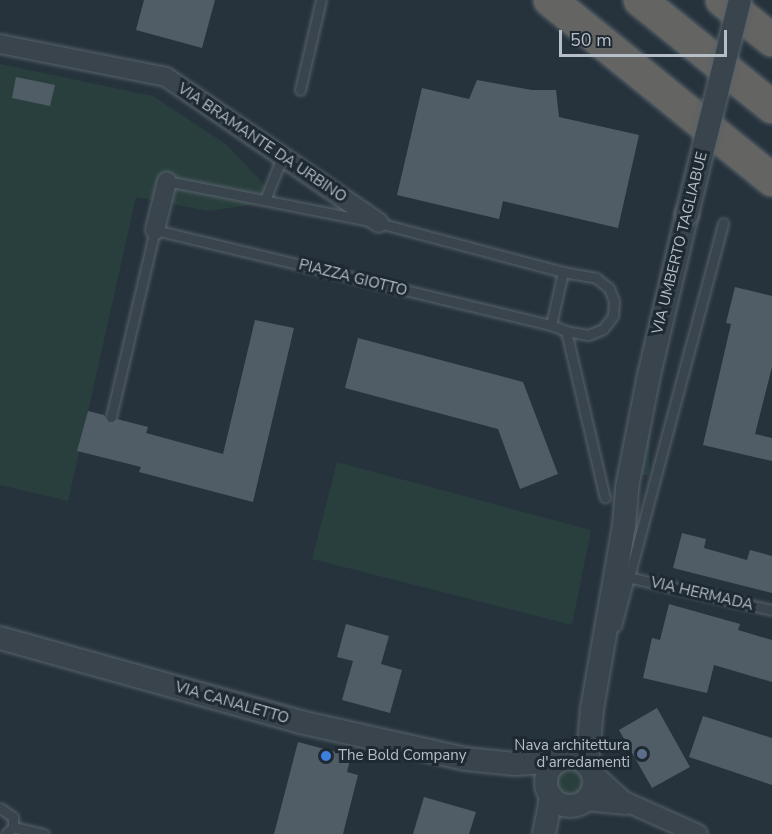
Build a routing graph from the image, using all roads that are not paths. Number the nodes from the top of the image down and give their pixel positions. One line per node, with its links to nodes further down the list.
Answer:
1 (321, 0): 8 (lane)
2 (550, 0): 11 (highway)
3 (640, 0): 9 (highway)
4 (722, 0): 6 (highway)
5 (740, 0): 21 (street, VIA UMBERTO TAGLIABUE, bridge)
6 (772, 40)
7 (0, 44): 10 (street, VIA BRAMANTE DA URBINO)
8 (300, 90)
9 (772, 108)
10 (282, 156): 13 (lane); 14 (street, VIA BRAMANTE DA URBINO)
11 (772, 180)
12 (167, 181): 13 (lane, VIA BRAMANTE DA URBINO); 16 (street, VIA BRAMANTE DA URBINO)
13 (266, 200): 14 (lane, VIA BRAMANTE DA URBINO)
14 (378, 223): 17 (lane, VIA BRAMANTE DA URBINO)
15 (723, 223): 22 (lane, VIA UMBERTO TAGLIABUE)
16 (155, 230): 18 (lane, PIAZZA GIOTTO); 20 (lane)
17 (563, 272): 18 (lane); 19 (lane)
18 (552, 325): 19 (lane)
19 (566, 331): 23 (lane)
20 (111, 417)
21 (627, 487): 22 (lane); 27 (street, VIA UMBERTO TAGLIABUE)
22 (653, 491): 24 (lane, VIA UMBERTO TAGLIABUE)
23 (605, 498)
24 (632, 578): 25 (lane, VIA HERMADA); 27 (lane, VIA UMBERTO TAGLIABUE)
25 (772, 610)
26 (0, 638): 28 (street, VIA CANALETTO)
27 (592, 705): 29 (street, VIA UMBERTO TAGLIABUE)
28 (466, 759): 29 (street, VIA CANALETTO); 30 (street, VIA CANALETTO)
29 (576, 764): 30 (street); 31 (street); 32 (street)
30 (549, 794): 31 (street); 36 (street)
31 (580, 804): 32 (street); 37 (street)
32 (634, 807): 38 (street)
33 (0, 808): 34 (lane)
34 (9, 830): 35 (lane)
35 (44, 834)
36 (544, 834)
37 (552, 834)
38 (698, 834)

